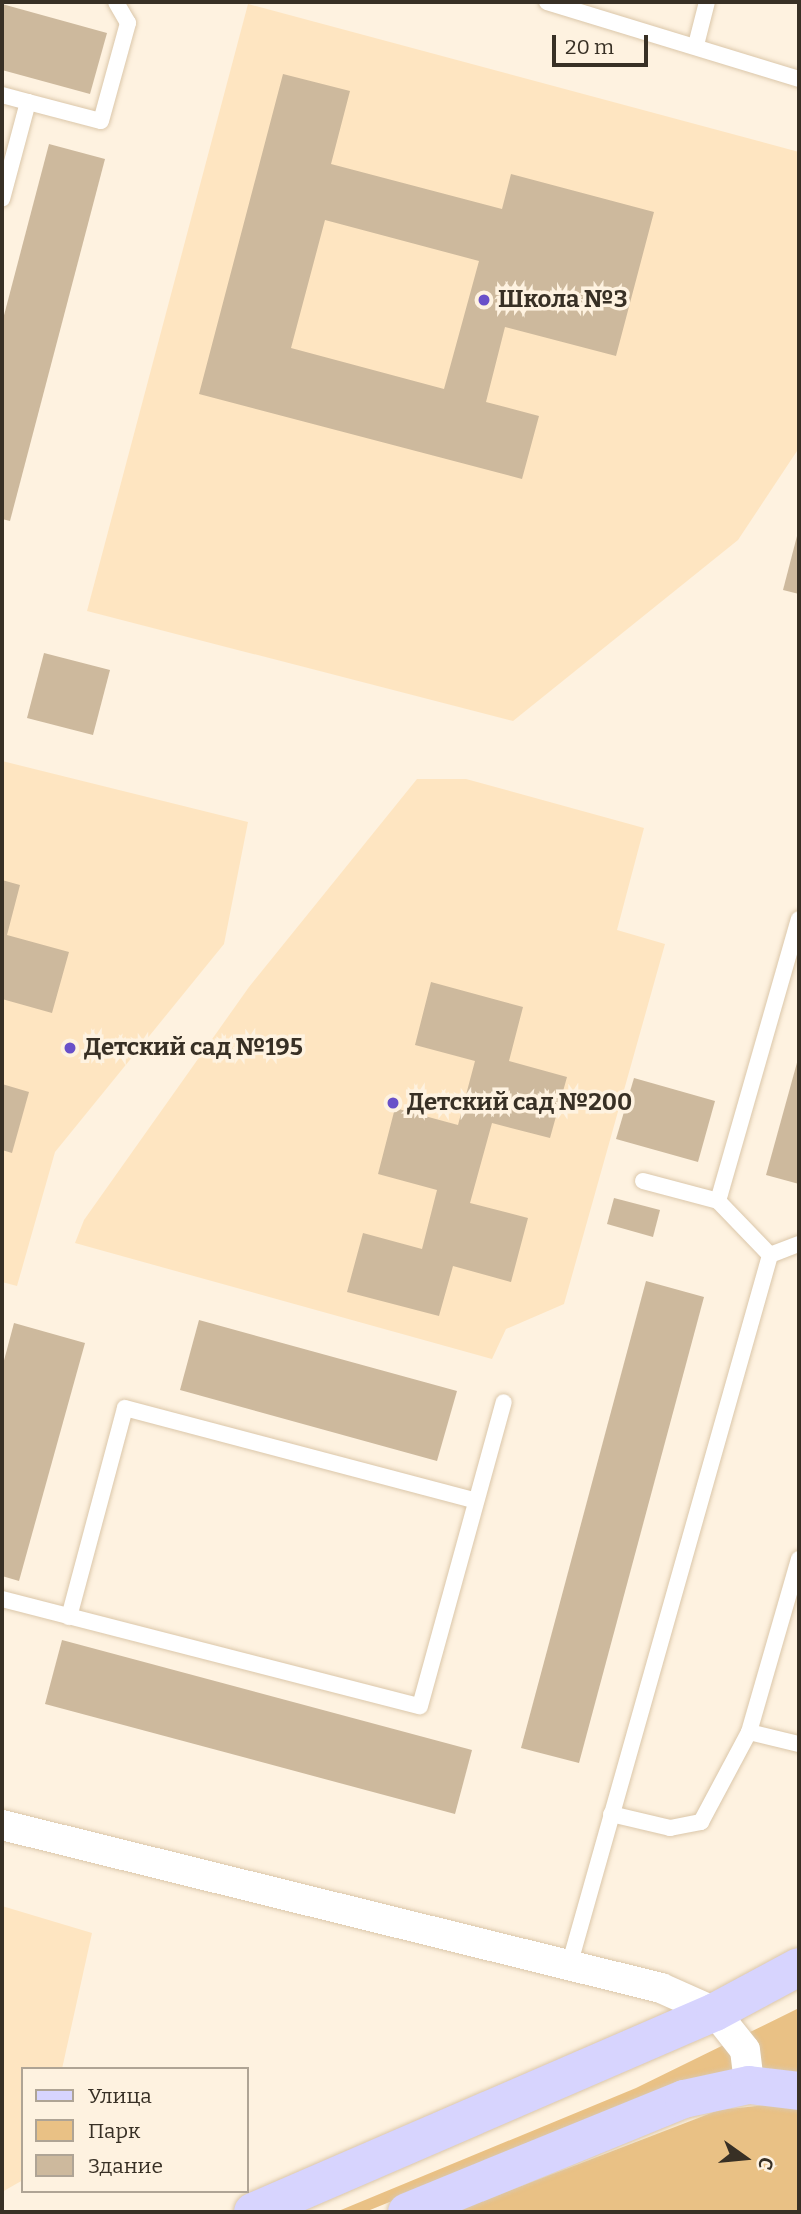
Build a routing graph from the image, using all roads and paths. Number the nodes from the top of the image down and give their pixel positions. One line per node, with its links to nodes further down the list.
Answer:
1 (116, 2): 7 (lane)
2 (547, 2): 4 (lane)
3 (707, 2): 4 (lane)
4 (696, 45): 5 (lane)
5 (799, 79)
6 (2, 95): 7 (lane)
7 (28, 102): 8 (lane)
8 (2, 199)
9 (799, 919): 11 (lane)
10 (643, 1181): 11 (lane)
11 (718, 1200): 13 (lane)
12 (799, 1244): 13 (lane)
13 (770, 1255): 21 (lane)
14 (504, 1402): 15 (lane)
15 (476, 1501): 18 (lane); 18 (lane)
16 (799, 1559): 19 (lane)
17 (2, 1600): 18 (lane)
18 (69, 1617)
19 (749, 1732): 20 (lane); 21 (lane)
20 (799, 1744)
21 (611, 1814): 23 (lane)
22 (2, 1825): 23 (street)
23 (569, 1966): 25 (street)
24 (799, 1967): 25 (main road)
25 (715, 2012): 26 (street); 28 (main road)
26 (749, 2085): 27 (main road); 29 (main road)
27 (799, 2091)
28 (253, 2212)
29 (407, 2212)

